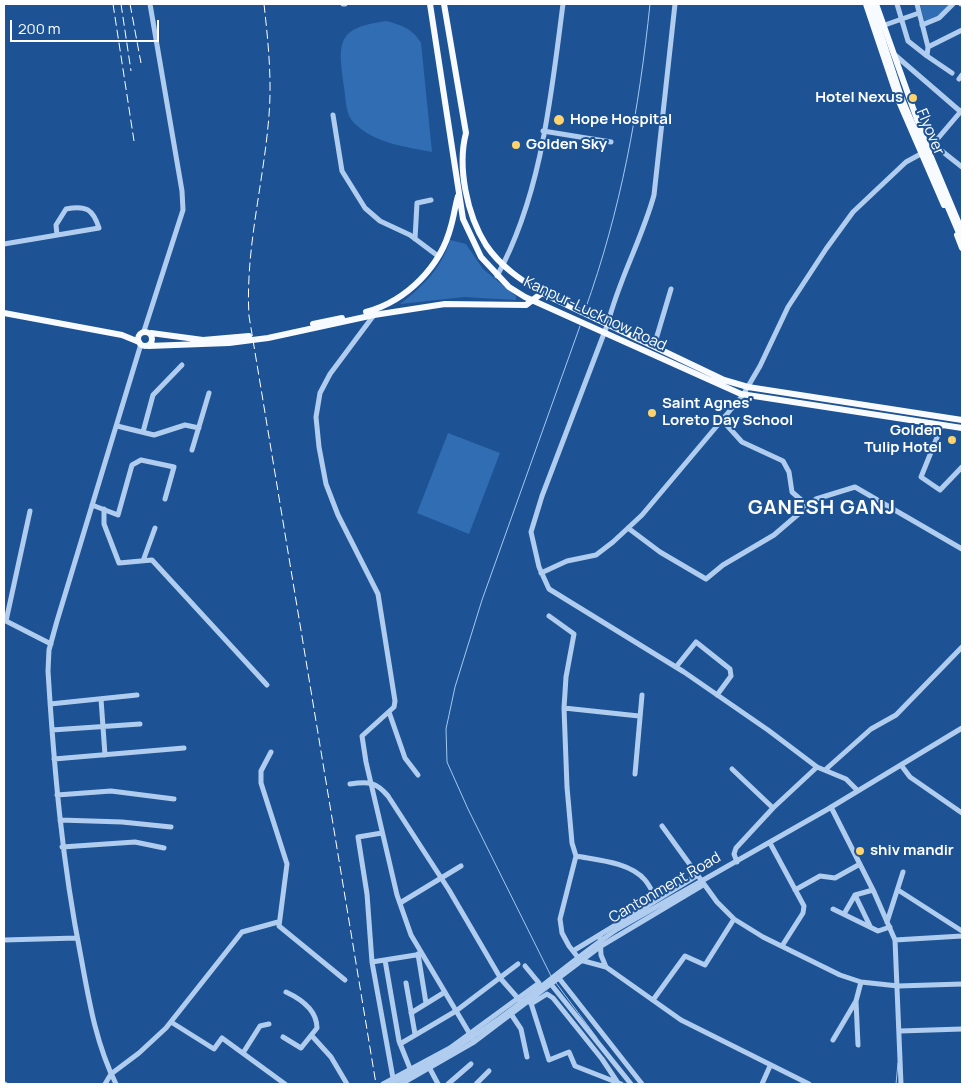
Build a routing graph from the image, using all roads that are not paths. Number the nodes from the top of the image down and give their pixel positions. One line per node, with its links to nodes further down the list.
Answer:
1 (150, 4): 50 (street)
2 (430, 4): 29 (main road, Kanpur-Lucknow Road)
3 (444, 4): 28 (main road, Kanpur-Lucknow Road)
4 (563, 4): 26 (street)
5 (676, 4): 49 (street)
6 (866, 4): 17 (main road)
7 (871, 4): 38 (main road, Flyover, bridge)
8 (876, 4): 14 (main road)
9 (897, 4): 13 (street)
10 (917, 4): 12 (street)
11 (953, 4): 15 (street)
12 (919, 13): 13 (street); 15 (street)
13 (901, 19): 14 (street); 20 (street)
14 (883, 25): 17 (street); 19 (main road)
15 (922, 25): 18 (street)
16 (962, 30): 18 (street)
17 (874, 31): 31 (main road)
18 (928, 47): 20 (street)
19 (892, 52): 22 (street); 31 (main road)
20 (927, 56): 21 (street)
21 (952, 73)
22 (961, 111): 24 (street)
23 (333, 115): 37 (street)
24 (956, 117): 25 (street); 30 (street)
25 (962, 121)
26 (543, 131): 27 (street); 42 (street)
27 (611, 142)
28 (463, 143): 29 (main road); 42 (main road, Kanpur-Lucknow Road)
29 (452, 144): 33 (main road, Kanpur-Lucknow Road)
30 (933, 144): 31 (street); 32 (street)
31 (925, 152): 35 (main road); 56 (street)
32 (962, 166)
33 (459, 194): 41 (main road); 43 (main road, Kanpur-Lucknow Road)
34 (431, 200): 37 (street)
35 (960, 230): 40 (main road)
36 (57, 235): 36 (street); 39 (street)
37 (415, 239): 41 (street)
38 (962, 240)
39 (4, 244)
40 (962, 248)
41 (438, 256): 50 (main road)
42 (503, 265): 43 (street); 45 (main road, Kanpur-Lucknow Road)
43 (497, 276): 46 (main road, Kanpur-Lucknow Road)
44 (671, 289): 54 (street)
45 (542, 293): 46 (main road); 49 (main road, Kanpur-Lucknow Road)
46 (533, 301): 48 (main road); 51 (main road, Kanpur-Lucknow Road)
47 (4, 313): 52 (main road)
48 (374, 314): 53 (main road); 91 (street)
49 (608, 323): 51 (street); 54 (main road, Kanpur-Lucknow Road)
50 (146, 332): 52 (main road); 53 (main road); 53 (main road)
51 (603, 333): 58 (main road, Kanpur-Lucknow Road); 78 (street)
52 (122, 335): 53 (main road)
53 (144, 345): 63 (street)
54 (654, 346): 56 (main road, Kanpur-Lucknow Road)
55 (182, 365): 66 (street)
56 (748, 388): 58 (street); 59 (main road, Kanpur-Lucknow Road)
57 (209, 393): 64 (street)
58 (743, 395): 59 (main road, Kanpur-Lucknow Road); 60 (street)
59 (821, 403): 61 (main road, Kanpur-Lucknow Road); 62 (main road, Kanpur-Lucknow Road)
60 (722, 420): 71 (street); 75 (street)
61 (962, 420)
62 (942, 425): 65 (main road, Kanpur-Lucknow Road); 68 (street)
63 (116, 426): 66 (street); 70 (street)
64 (199, 428): 66 (street); 67 (street)
65 (962, 428)
66 (143, 432)
67 (192, 450)
68 (962, 467)
69 (165, 499): 72 (street)
70 (92, 505): 72 (street); 81 (street)
71 (808, 505): 75 (street); 76 (street)
72 (104, 510): 77 (street)
73 (30, 511): 80 (street)
74 (155, 528): 77 (street)
75 (628, 528): 78 (street)
76 (962, 549)
77 (143, 561): 84 (street)
78 (541, 573): 83 (street)
79 (550, 616): 90 (street)
80 (5, 620): 81 (street)
81 (51, 644): 89 (street)
82 (962, 648): 104 (street)
83 (676, 667): 86 (street); 86 (street)
84 (267, 685)
85 (642, 695): 92 (street)
86 (717, 695): 102 (street)
87 (137, 696): 88 (street)
88 (101, 699): 89 (street); 94 (street)
89 (50, 704): 96 (street)
90 (564, 708): 92 (street); 122 (street)
91 (389, 712): 106 (street); 107 (street)
92 (639, 716): 105 (street)
93 (140, 724): 94 (street)
94 (103, 726): 96 (street); 99 (street)
95 (962, 728): 101 (street, Cantonment Road)
96 (52, 730): 100 (street)
97 (184, 748): 99 (street)
98 (271, 752): 139 (street)
99 (105, 755): 100 (street)
100 (54, 759): 110 (street)
101 (901, 765): 109 (street, Cantonment Road); 114 (street)
102 (817, 767): 104 (street); 113 (street)
103 (732, 769): 113 (street)
104 (825, 770): 109 (street)
105 (635, 774)
106 (418, 775)
107 (370, 781): 108 (street); 118 (street); 128 (street)
108 (350, 784)
109 (858, 791): 112 (street, Cantonment Road)
110 (58, 795): 111 (street); 115 (street)
111 (174, 799)
112 (831, 807): 119 (street, Cantonment Road); 124 (street)
113 (773, 808): 123 (street)
114 (962, 813)
115 (60, 820): 117 (street); 120 (street)
116 (662, 826): 127 (street)
117 (171, 827)
118 (382, 833): 135 (street); 154 (street)
119 (770, 843): 123 (street, Cantonment Road); 130 (street)
120 (62, 846): 121 (street); 145 (street)
121 (164, 848)
122 (576, 856): 134 (street); 150 (street)
123 (737, 862): 129 (street, Cantonment Road)
124 (860, 864): 130 (street); 131 (street)
125 (461, 866): 128 (street)
126 (903, 872): 132 (street)
127 (698, 875): 129 (street); 134 (street)
128 (441, 878): 135 (street); 159 (street)
129 (702, 883): 138 (street); 148 (street); 205 (street, Cantonment Road, bridge)
130 (795, 890): 149 (street)
131 (873, 890): 133 (street); 140 (street)
132 (898, 890): 140 (street); 142 (street)
133 (855, 895): 137 (street); 141 (street)
134 (657, 900): 143 (street)
135 (400, 903): 151 (street)
136 (833, 909): 137 (street)
137 (844, 914): 141 (street)
138 (734, 920): 149 (street); 169 (street)
139 (278, 922): 160 (street); 177 (street)
140 (889, 924): 141 (street); 147 (street)
141 (870, 927)
142 (962, 931)
143 (600, 935): 148 (street); 150 (street)
144 (962, 936): 147 (street)
145 (77, 938): 146 (street); 197 (street)
146 (4, 940)
147 (895, 940): 165 (street)
148 (601, 946): 153 (street); 157 (street)
149 (782, 946): 161 (street)
150 (573, 951): 153 (street)
151 (420, 954): 152 (street); 167 (street); 172 (street)
152 (385, 960): 154 (street); 187 (street)
153 (580, 960): 157 (street); 158 (street)
154 (372, 962): 199 (street)
155 (518, 964): 159 (street)
156 (525, 966): 168 (street)
157 (606, 967): 169 (street)
158 (558, 977): 163 (street, bridge); 212 (street)
159 (500, 978): 168 (street); 174 (street)
160 (346, 980)
161 (861, 982): 165 (street); 170 (street)
162 (406, 983): 175 (street)
163 (550, 983): 171 (street); 211 (street)
164 (962, 984): 165 (street)
165 (898, 986): 180 (street)
166 (286, 992): 183 (street)
167 (444, 992): 172 (street); 174 (street)
168 (518, 998): 173 (street); 182 (street)
169 (653, 1000): 193 (street)
170 (856, 1001): 185 (street); 188 (street)
171 (530, 1002): 173 (street); 210 (street); 210 (street)
172 (426, 1004): 175 (street)
173 (524, 1005): 176 (street)
174 (456, 1011): 181 (street); 182 (street)
175 (411, 1012): 181 (street)
176 (511, 1014): 186 (street); 190 (street)
177 (171, 1022): 189 (street); 197 (street)
178 (269, 1024): 189 (street)
179 (962, 1029): 180 (street)
180 (900, 1031): 215 (street)
181 (415, 1034): 187 (street)
182 (470, 1034): 186 (street); 191 (street)
183 (312, 1036): 184 (street); 203 (street)
184 (283, 1037)
185 (834, 1040)
186 (474, 1041): 195 (street)
187 (400, 1044): 194 (street)
188 (858, 1045)
189 (243, 1053): 202 (street)
190 (527, 1057)
191 (425, 1060): 194 (street); 195 (street)
192 (471, 1064): 208 (street)
193 (770, 1066): 213 (street); 214 (street)
194 (410, 1068): 198 (street); 199 (street)
195 (429, 1068): 198 (street); 207 (street)
196 (489, 1072): 209 (street)
197 (111, 1074): 200 (street); 201 (street)
198 (414, 1077): 206 (street)
199 (393, 1078): 204 (street)
200 (105, 1084)
201 (116, 1084)
202 (286, 1084)
203 (347, 1084)
204 (383, 1084)
205 (391, 1084)
206 (401, 1084)
207 (438, 1084)
208 (448, 1084)
209 (476, 1084)
210 (620, 1084)
211 (630, 1084)
212 (642, 1084)
213 (762, 1084)
214 (809, 1084)
215 (901, 1084)

